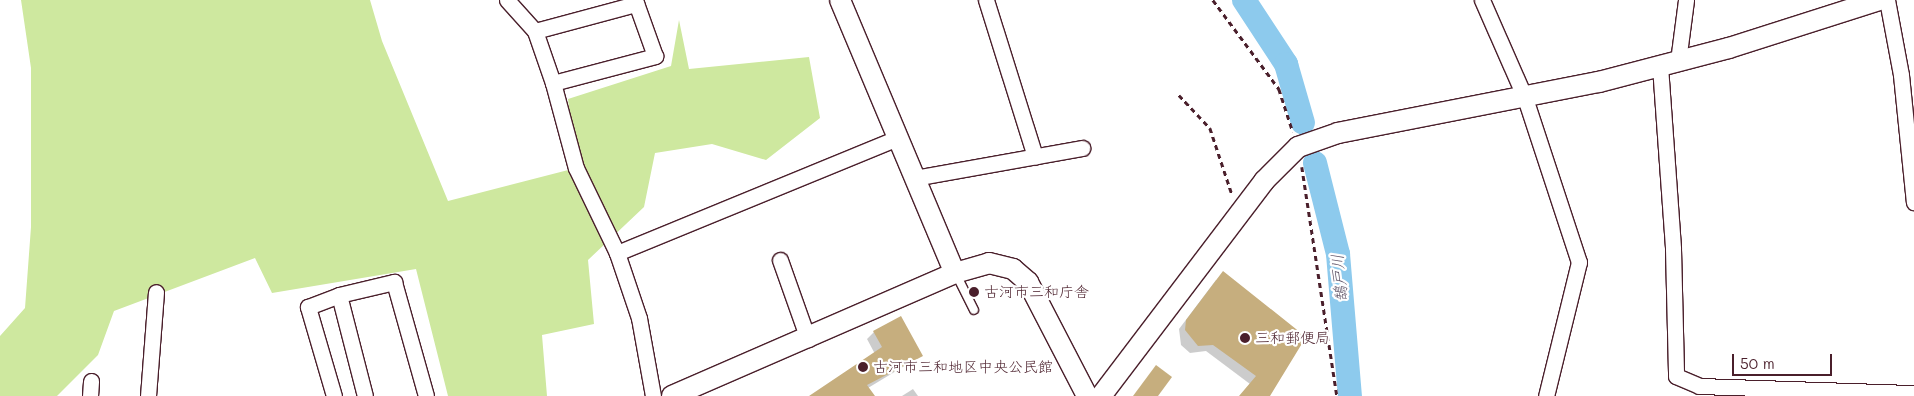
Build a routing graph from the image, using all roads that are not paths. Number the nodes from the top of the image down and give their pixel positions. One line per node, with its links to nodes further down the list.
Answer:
1 (507, 0): 9 (street)
2 (840, 0): 13 (street)
3 (986, 0): 15 (street)
4 (1482, 0): 12 (street)
5 (1686, 0): 10 (street)
6 (1879, 0): 10 (street)
7 (1887, 0): 17 (street)
8 (635, 2): 9 (street); 11 (street)
9 (535, 31): 11 (street)
10 (1669, 64): 12 (street); 25 (street)
11 (552, 83): 18 (street)
12 (1526, 98): 34 (street); 35 (street)
13 (898, 138): 16 (street); 18 (street)
14 (1082, 148): 15 (street)
15 (1035, 156): 16 (street)
16 (914, 178): 20 (street)
17 (1914, 202)
18 (616, 253): 31 (street)
19 (780, 260): 24 (street)
20 (955, 272): 23 (lane); 24 (street); 33 (street)
21 (156, 292): 27 (street)
22 (338, 295): 28 (street); 29 (street); 30 (street)
23 (974, 310)
24 (808, 339): 32 (street)
25 (1700, 391): 26 (street)
26 (1914, 393)
27 (148, 396)
28 (334, 396)
29 (365, 396)
30 (426, 396)
31 (653, 396)
32 (672, 396)
33 (1087, 396)
34 (1101, 396)
35 (1546, 396)

